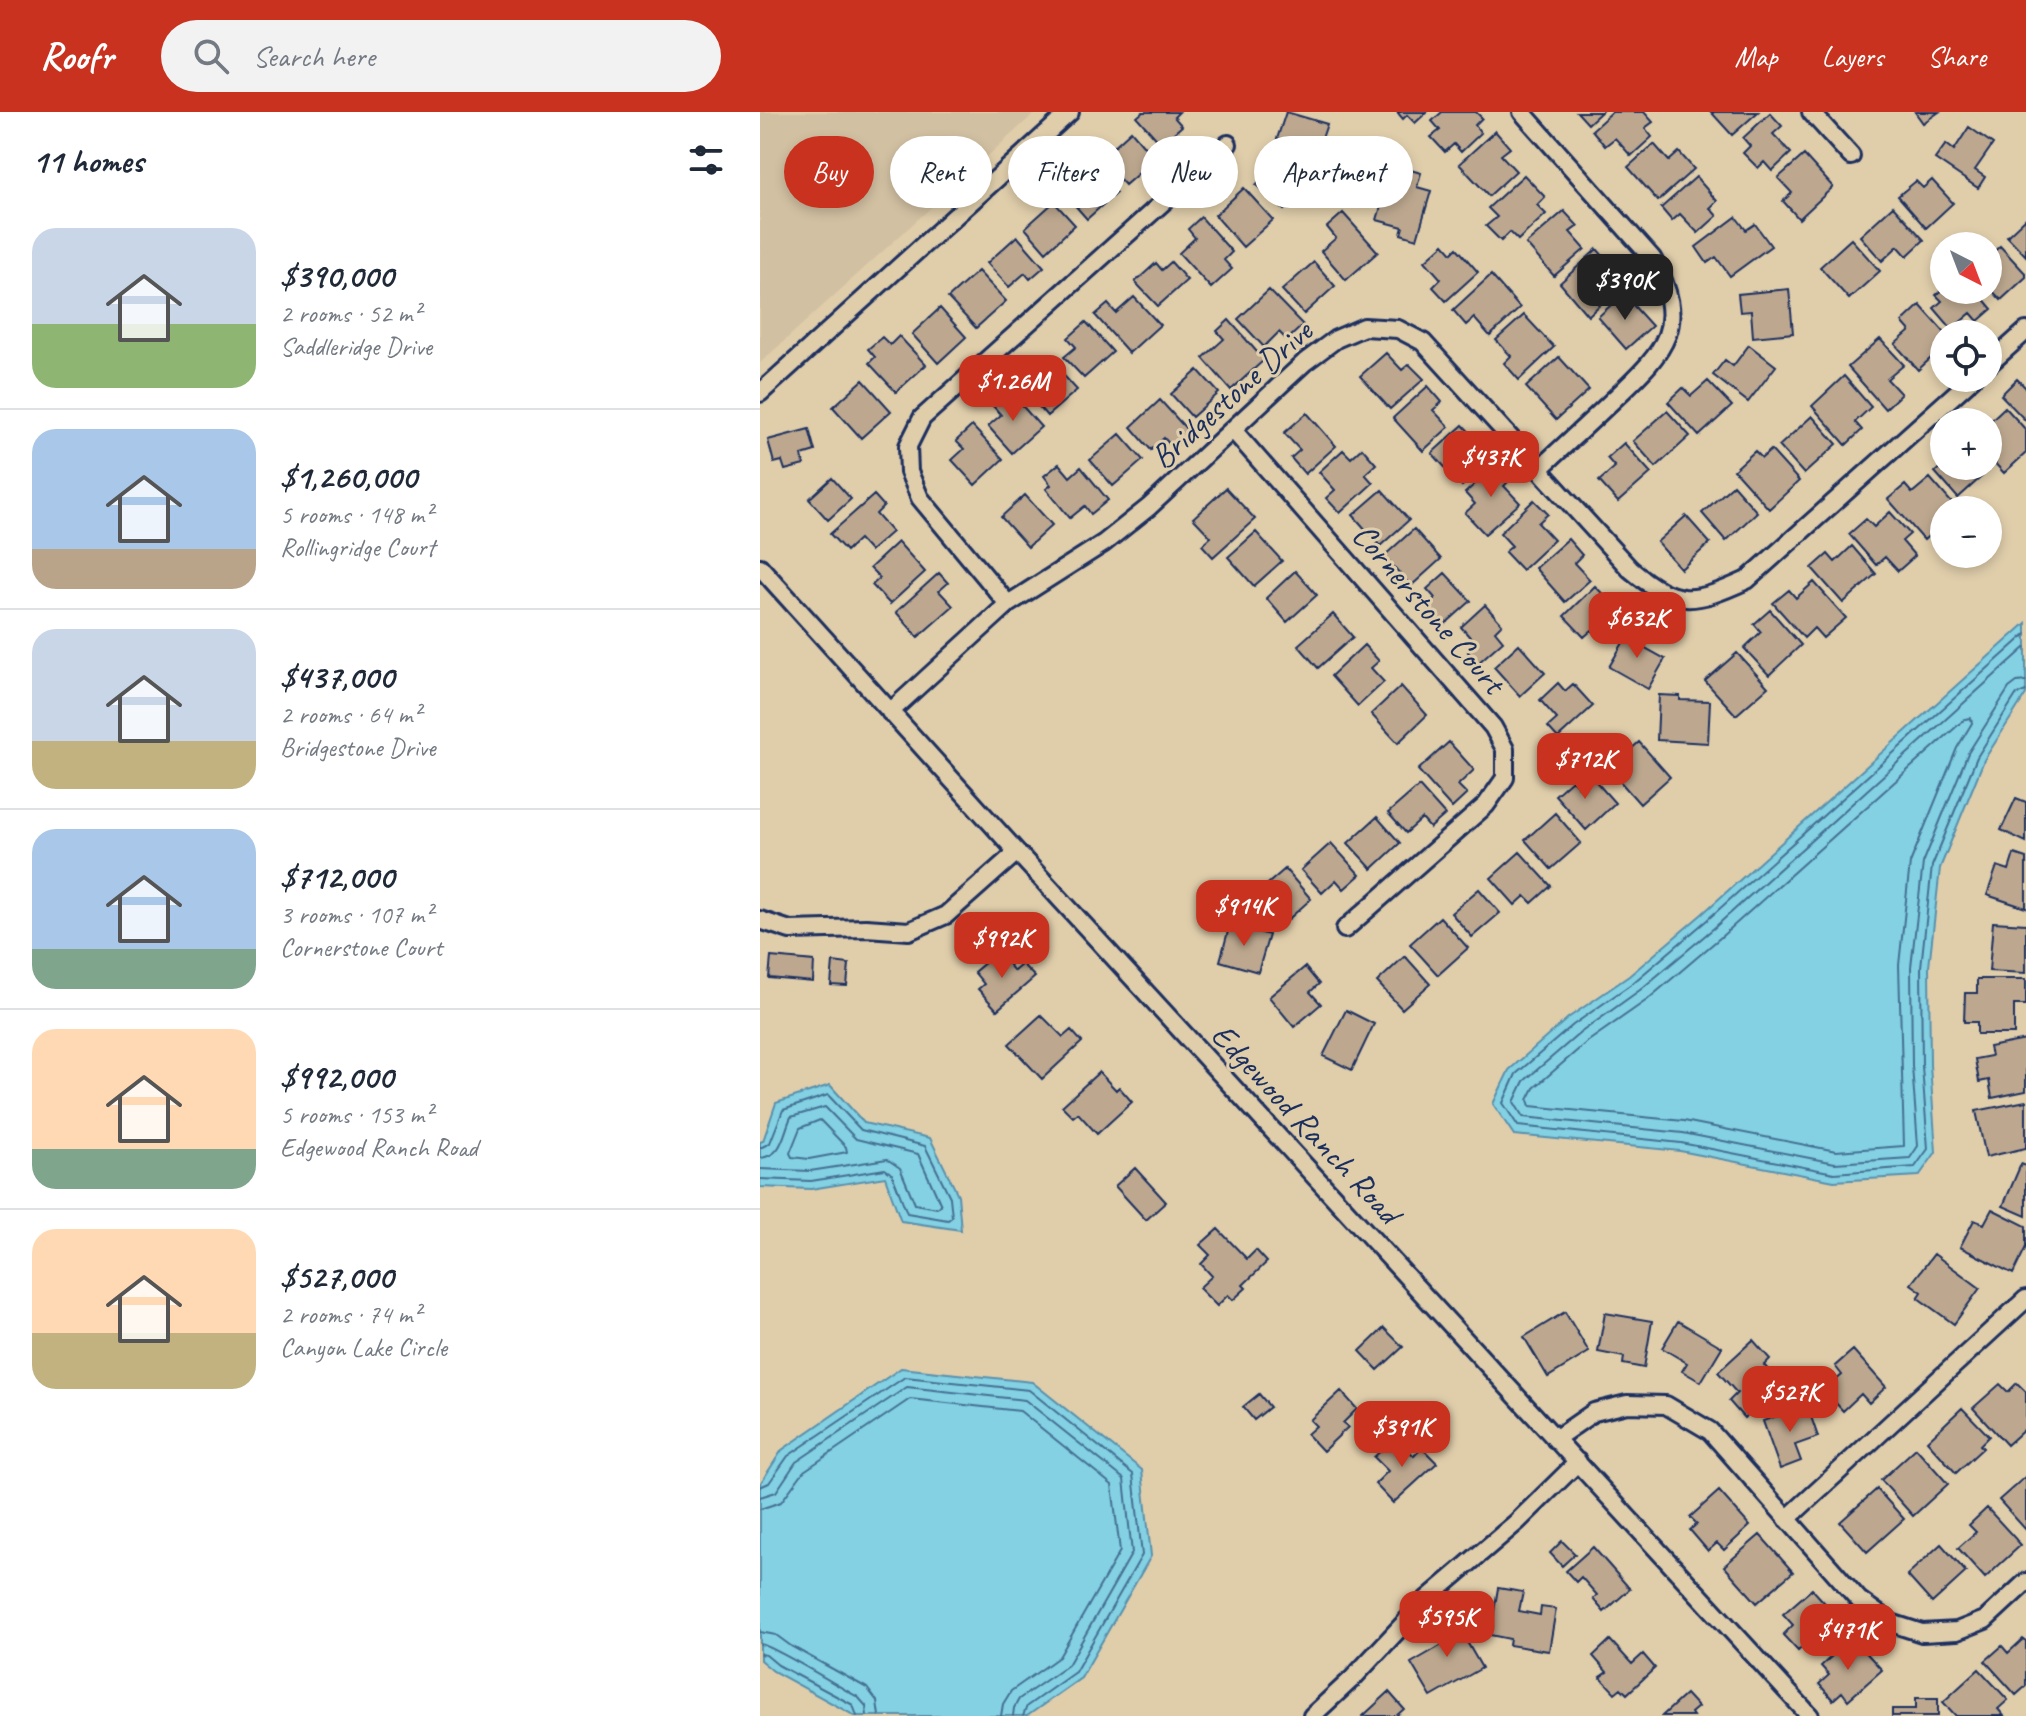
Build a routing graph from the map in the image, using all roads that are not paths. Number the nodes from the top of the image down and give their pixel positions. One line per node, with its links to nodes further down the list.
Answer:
1 (1070, 112): 9 (street)
2 (1522, 112): 11 (street)
3 (1811, 112): 4 (street)
4 (1851, 156)
5 (1157, 208): 13 (street)
6 (2026, 331): 7 (street)
7 (2002, 352)
8 (1957, 392): 11 (street, Bridgestone Drive)
9 (760, 393)
10 (1233, 430): 11 (street, Bridgestone Drive); 13 (street, Bridgestone Drive); 17 (street, Cornerstone Court)
11 (1539, 469)
12 (760, 567): 14 (street, Edgewood Ranch Road)
13 (1008, 604): 14 (street, Bridgestone Drive)
14 (890, 712): 15 (street, Edgewood Ranch Road)
15 (1017, 852): 16 (street); 19 (street, Edgewood Ranch Road)
16 (760, 920)
17 (1345, 929)
18 (2026, 1299): 21 (street)
19 (1555, 1439): 20 (street, Edgewood Ranch Road); 21 (street)
20 (1578, 1462): 23 (street); 24 (street, Edgewood Ranch Road)
21 (1787, 1519): 22 (street)
22 (2026, 1582)
23 (1312, 1716)
24 (1810, 1716)

